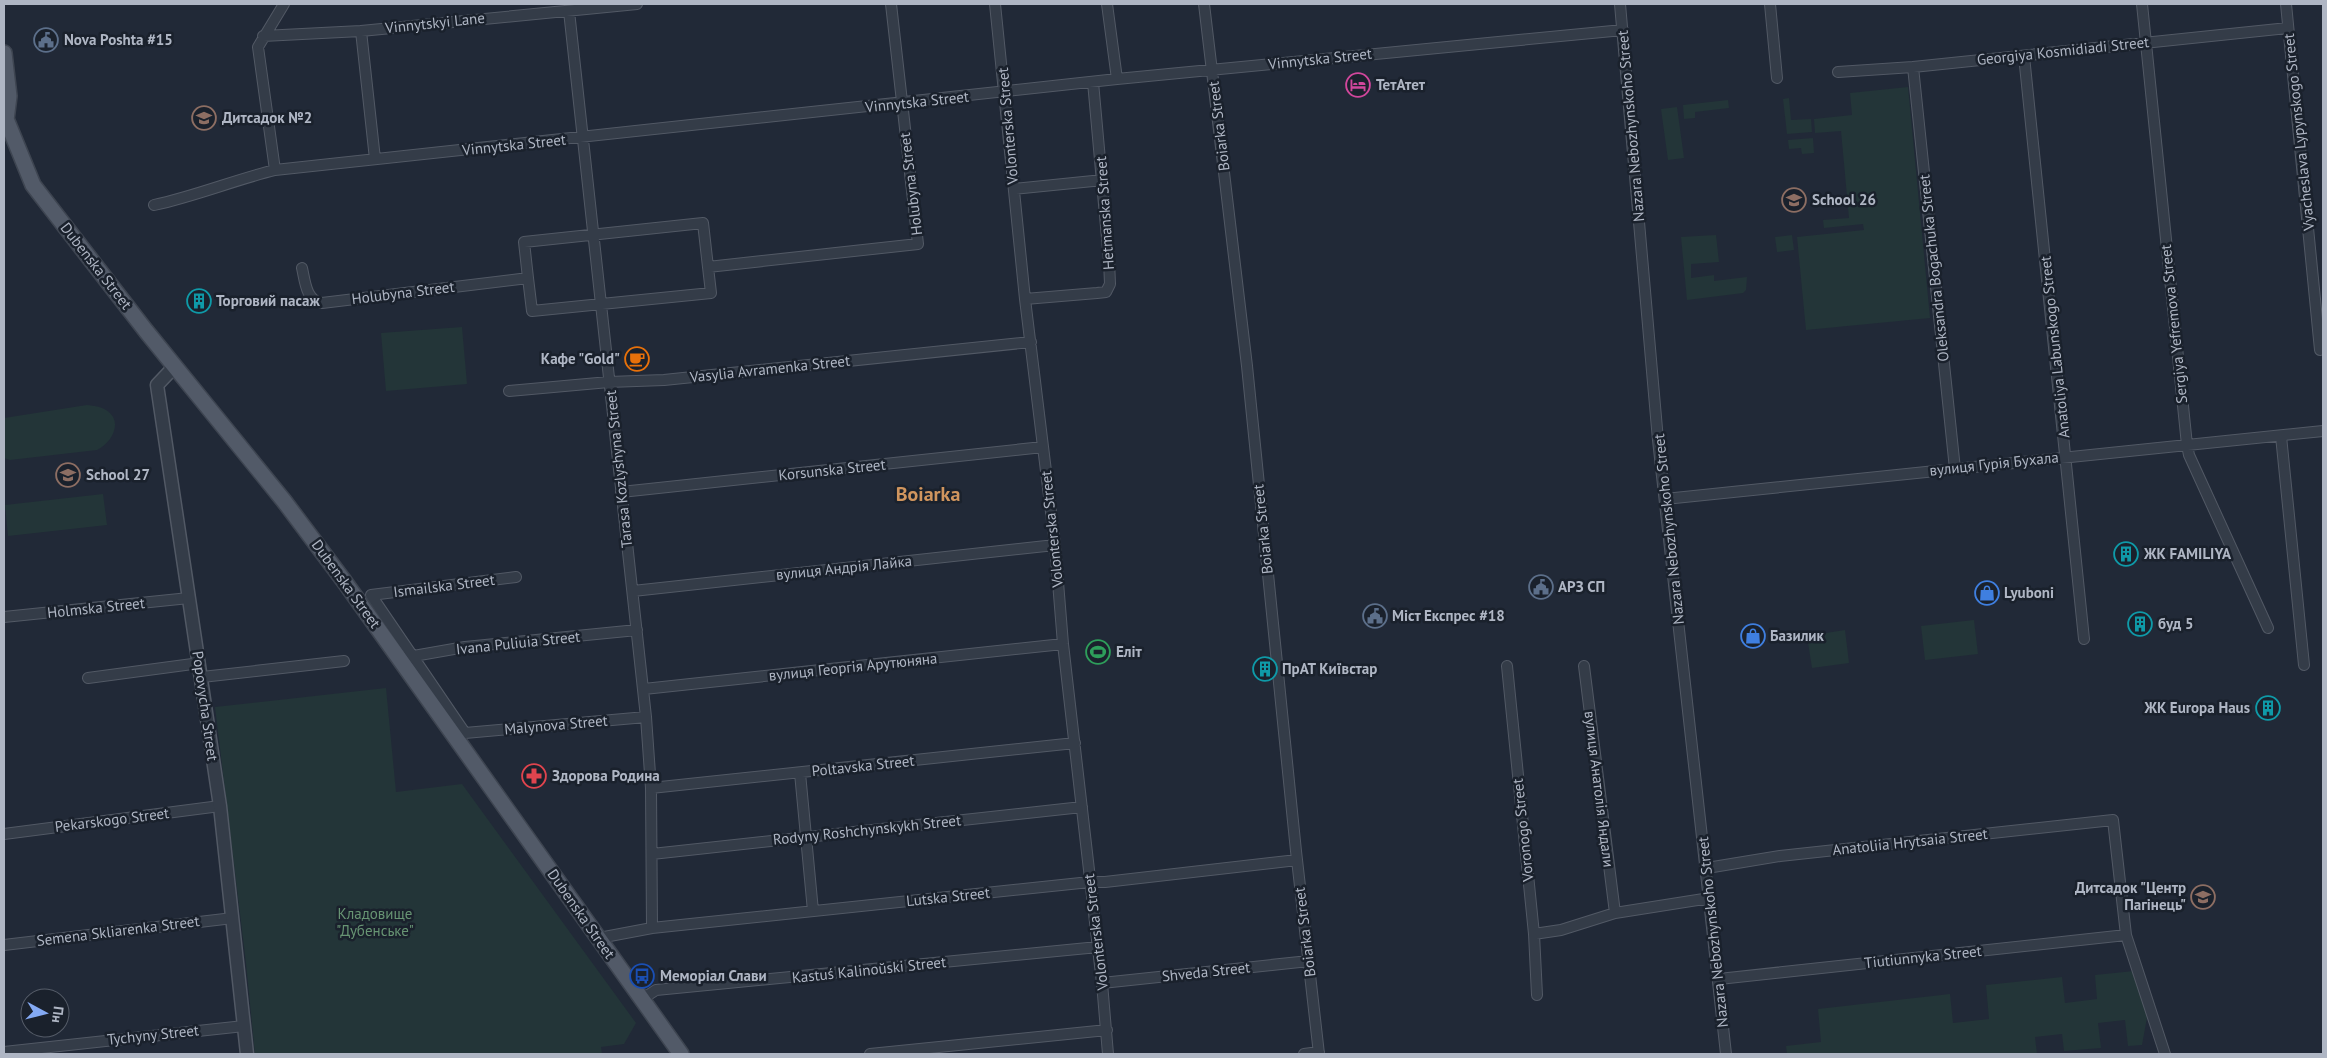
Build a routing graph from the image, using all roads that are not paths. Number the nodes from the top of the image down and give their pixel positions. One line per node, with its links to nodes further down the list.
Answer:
1 (284, 4): 15 (street)
2 (637, 4): 11 (street, Vinnytskyi Lane)
3 (891, 4): 26 (street, Holubyna Street)
4 (995, 4): 25 (street, Volonterska Street)
5 (1107, 4): 23 (street)
6 (1204, 4): 20 (street, Boiarka Street)
7 (1620, 4): 13 (street, Nazara Nebozhynskoho Street)
8 (1770, 4): 22 (street)
9 (2142, 4): 16 (street, Sergiya Yefremova Street)
10 (2286, 4): 12 (street, Vyacheslava Lypynskogo Street)
11 (568, 11): 14 (street, Vinnytskyi Lane); 28 (street, Tarasa Kozlyshyna Street)
12 (2288, 28): 16 (street, Georgiya Kosmidiadi Street); 41 (street, Vyacheslava Lypynskogo Street)
13 (1623, 30): 20 (street, Vinnytska Street); 52 (street, Nazara Nebozhynskoho Street)
14 (361, 31): 15 (street, Vinnytskyi Lane); 29 (street)
15 (263, 36): 30 (street)
16 (2145, 42): 18 (street, Georgiya Kosmidiadi Street); 47 (street, Sergiya Yefremova Street)
17 (4, 53): 27 (main road, Dubenska Street)
18 (2024, 56): 19 (street, Georgiya Kosmidiadi Street); 49 (street, Anatoliya Labunskogo Street)
19 (1913, 67): 21 (street, Georgiya Kosmidiadi Street); 50 (street, Oleksandra Bogachuka Street)
20 (1213, 70): 23 (street, Vinnytska Street); 80 (street, Boiarka Street)
21 (1838, 72)
22 (1776, 78)
23 (1117, 79): 24 (street, Vinnytska Street)
24 (1093, 82): 25 (street, Vinnytska Street); 31 (street, Hetmanska Street)
25 (1006, 92): 26 (street, Vinnytska Street); 32 (street, Volonterska Street)
26 (902, 103): 28 (street, Vinnytska Street); 35 (street, Holubyna Street)
27 (5, 117): 42 (main road, Dubenska Street)
28 (583, 138): 29 (street, Vinnytska Street); 34 (street, Tarasa Kozlyshyna Street)
29 (375, 159): 30 (street, Vinnytska Street)
30 (275, 170): 33 (street, Vinnytska Street)
31 (1103, 180): 32 (street); 38 (street, Hetmanska Street)
32 (1014, 189): 38 (street, Volonterska Street)
33 (154, 205)
34 (592, 234): 35 (street); 37 (street); 39 (street, Tarasa Kozlyshyna Street)
35 (708, 267): 39 (street)
36 (302, 268): 37 (street, Holubyna Street)
37 (528, 278): 39 (street)
38 (1025, 299): 40 (street, Volonterska Street)
39 (600, 304): 43 (street, Tarasa Kozlyshyna Street)
40 (1031, 342): 43 (street, Vasylia Avramenka Street); 48 (street, Volonterska Street)
41 (2320, 350)
42 (175, 366): 56 (street, Popovycha Street); 62 (main road, Dubenska Street)
43 (609, 382): 44 (street, Vasylia Avramenka Street); 51 (street, Tarasa Kozlyshyna Street)
44 (509, 391)
45 (2323, 431): 46 (street, вулиця Гурія Бухала)
46 (2281, 436): 47 (street, вулиця Гурія Бухала); 65 (street)
47 (2187, 445): 49 (street, вулиця Гурія Бухала); 58 (street, Sergiya Yefremova Street)
48 (1043, 447): 51 (street, Korsunska Street); 53 (street, Volonterska Street)
49 (2067, 456): 50 (street, вулиця Гурія Бухала); 60 (street, Anatoliya Labunskogo Street)
50 (1955, 469): 52 (street, вулиця Гурія Бухала)
51 (621, 492): 55 (street, Tarasa Kozlyshyna Street)
52 (1665, 499): 81 (street, Nazara Nebozhynskoho Street)
53 (1055, 545): 55 (street, вулиця Андрія Лайка); 61 (street, Volonterska Street)
54 (516, 577): 62 (street, Ismailska Street)
55 (634, 591): 59 (street, Tarasa Kozlyshyna Street)
56 (189, 598): 57 (street, Holmska Street); 64 (street, Popovycha Street)
57 (4, 617)
58 (2268, 628)
59 (637, 630): 62 (street, Ivana Puliuia Street); 70 (street, Tarasa Kozlyshyna Street)
60 (2084, 639)
61 (1063, 644): 70 (street, вулиця Георгія Арутюняна); 72 (street, Volonterska Street)
62 (406, 657): 71 (street, Malynova Street); 90 (main road, Dubenska Street)
63 (344, 661): 68 (street)
64 (200, 664): 68 (street, Popovycha Street); 69 (street)
65 (2304, 665)
66 (1507, 666): 88 (street, Voronogo Street)
67 (1584, 666): 85 (street, вулиця Анатолія Яндали)
68 (202, 677): 75 (street, Popovycha Street)
69 (88, 678)
70 (644, 689): 71 (street, Tarasa Kozlyshyna Street)
71 (646, 717): 74 (street, Tarasa Kozlyshyna Street)
72 (1075, 743): 73 (street, Poltavska Street); 76 (street, Volonterska Street)
73 (800, 773): 74 (street, Poltavska Street); 78 (street)
74 (652, 788): 79 (street, Tarasa Kozlyshyna Street)
75 (220, 806): 77 (street, Pekarskogo Street); 86 (street, Popovycha Street)
76 (1082, 808): 78 (street, Rodyny Roshchynskykh Street); 82 (street, Volonterska Street)
77 (4, 834)
78 (805, 836): 79 (street, Rodyny Roshchynskykh Street); 84 (street)
79 (652, 854): 87 (street, Tarasa Kozlyshyna Street)
80 (1297, 860): 82 (street, Lutska Street); 93 (street, Boiarka Street)
81 (1707, 868): 83 (street, Nazara Nebozhynskoho Street); 89 (street, Anatoliia Hrytsaia Street)
82 (1090, 882): 84 (street, Lutska Street); 92 (street, Volonterska Street)
83 (1710, 898): 85 (street); 94 (street, Nazara Nebozhynskoho Street)
84 (813, 911): 87 (street, Lutska Street)
85 (1615, 913): 88 (street)
86 (233, 918): 91 (street, Semena Skliarenka Street); 98 (street, Popovycha Street)
87 (652, 928): 90 (street, Lutska Street)
88 (1534, 934): 96 (street, Voronogo Street)
89 (2126, 935): 94 (street, Tiutiunnyka Street); 108 (street)
90 (599, 938): 97 (main road, Dubenska Street)
91 (4, 945)
92 (1098, 947): 95 (street, Volonterska Street); 97 (street, Kastuś Kalinoŭski Street)
93 (1309, 961): 95 (street, Shveda Street); 101 (street, Boiarka Street)
94 (1719, 979): 107 (street, Nazara Nebozhynskoho Street)
95 (1102, 983): 99 (street, Volonterska Street)
96 (1537, 995)
97 (642, 999): 103 (main road, Dubenska Street)
98 (244, 1026): 100 (street, Tychyny Street); 102 (street, Popovycha Street)
99 (1107, 1030): 104 (street); 105 (street, Volonterska Street)
100 (4, 1052)
101 (1319, 1053): 106 (street)
102 (247, 1054)
103 (681, 1054)
104 (870, 1054)
105 (1108, 1054)
106 (1304, 1054)
107 (1726, 1054)
108 (2165, 1054)

